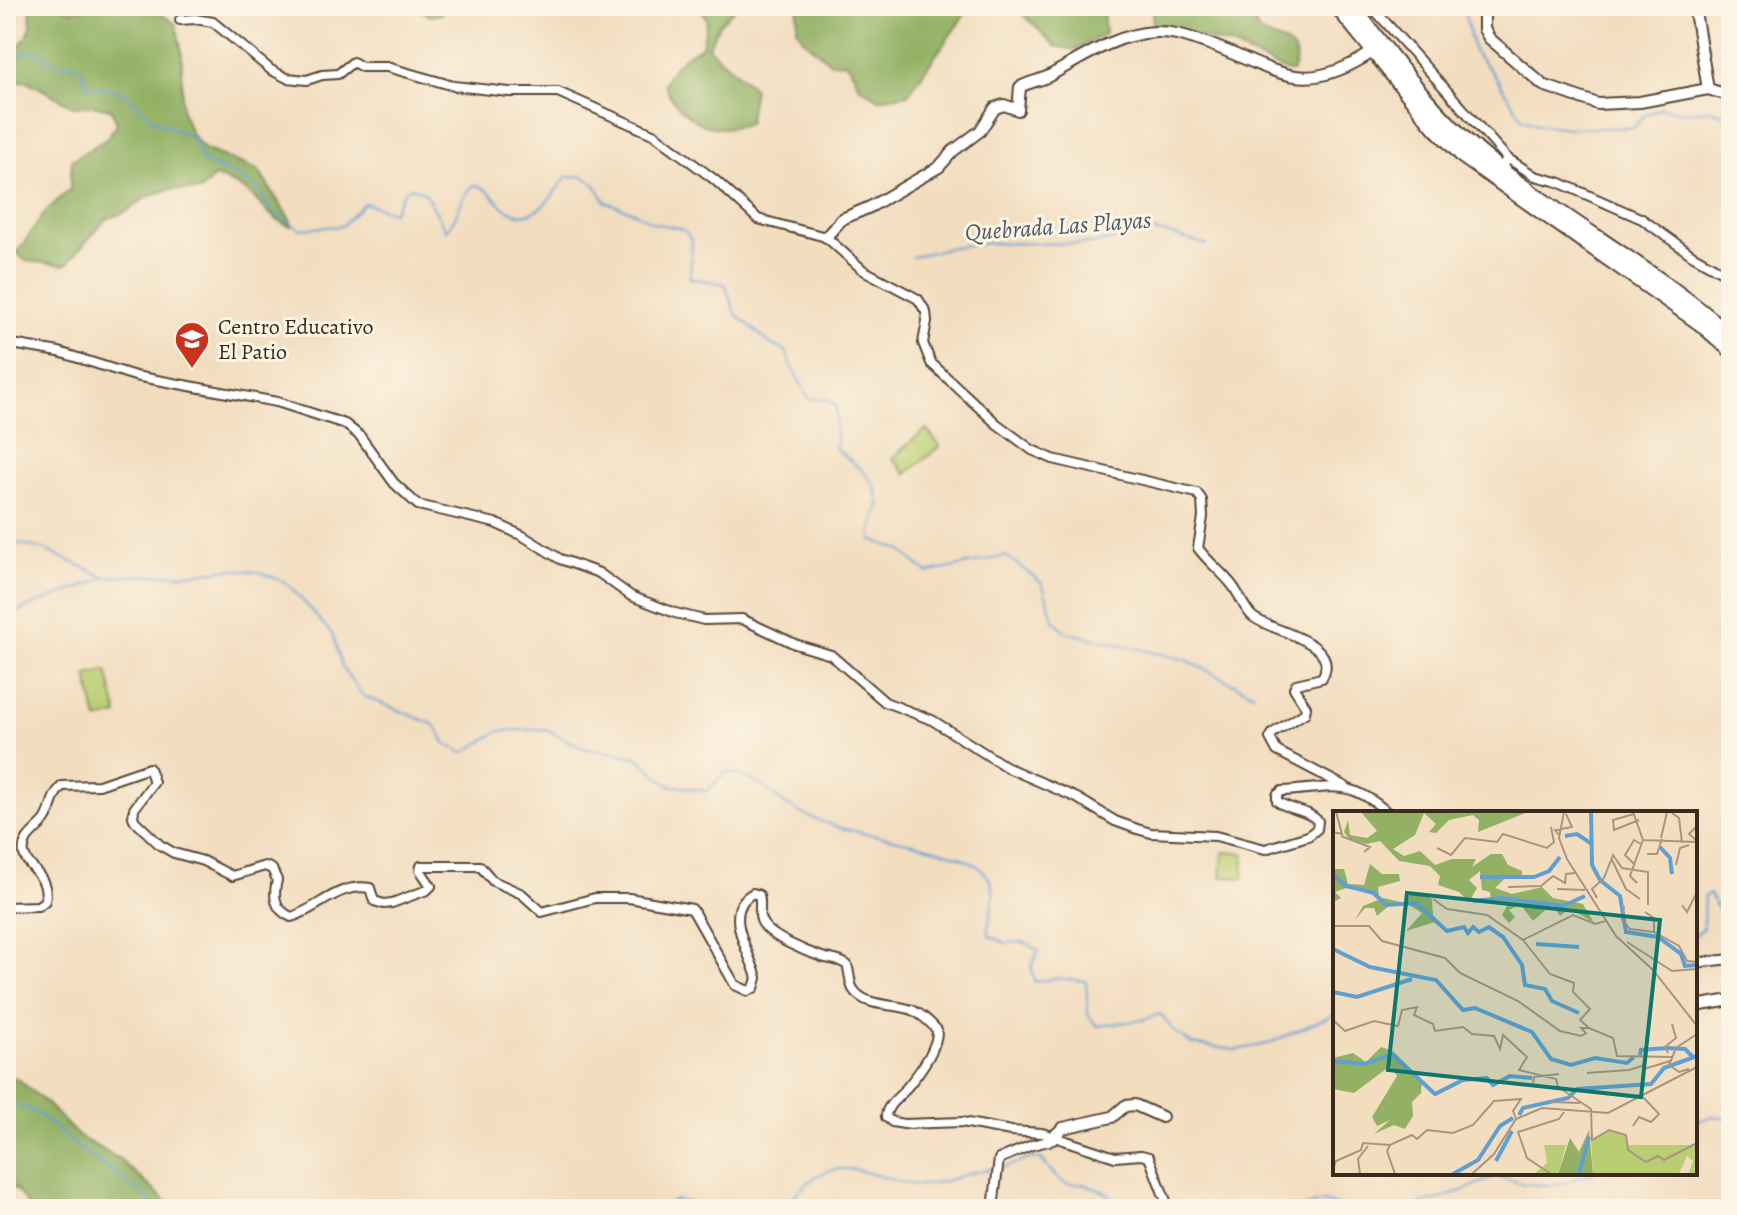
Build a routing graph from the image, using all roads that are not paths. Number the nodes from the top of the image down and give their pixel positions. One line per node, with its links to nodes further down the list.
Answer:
1 (1337, 6): 7 (highway)
2 (1352, 6): 10 (highway)
3 (1371, 6): 10 (street)
4 (1484, 6): 8 (street)
5 (1694, 6): 8 (street)
6 (180, 20): 11 (street)
7 (1374, 51): 11 (street); 15 (highway)
8 (1708, 89): 9 (street)
9 (1731, 96)
10 (1504, 163): 12 (street); 13 (highway)
11 (826, 237): 16 (street)
12 (1731, 277)
13 (1731, 336)
14 (6, 343): 16 (street)
15 (1731, 350)
16 (1346, 787): 17 (street)
17 (1386, 811)
18 (6, 907): 24 (street)
19 (1731, 959): 20 (street)
20 (1697, 963)
21 (1731, 1000): 22 (street)
22 (1697, 1006)
23 (1162, 1117): 24 (street)
24 (1054, 1136): 25 (street); 26 (street)
25 (994, 1200)
26 (1169, 1209)

